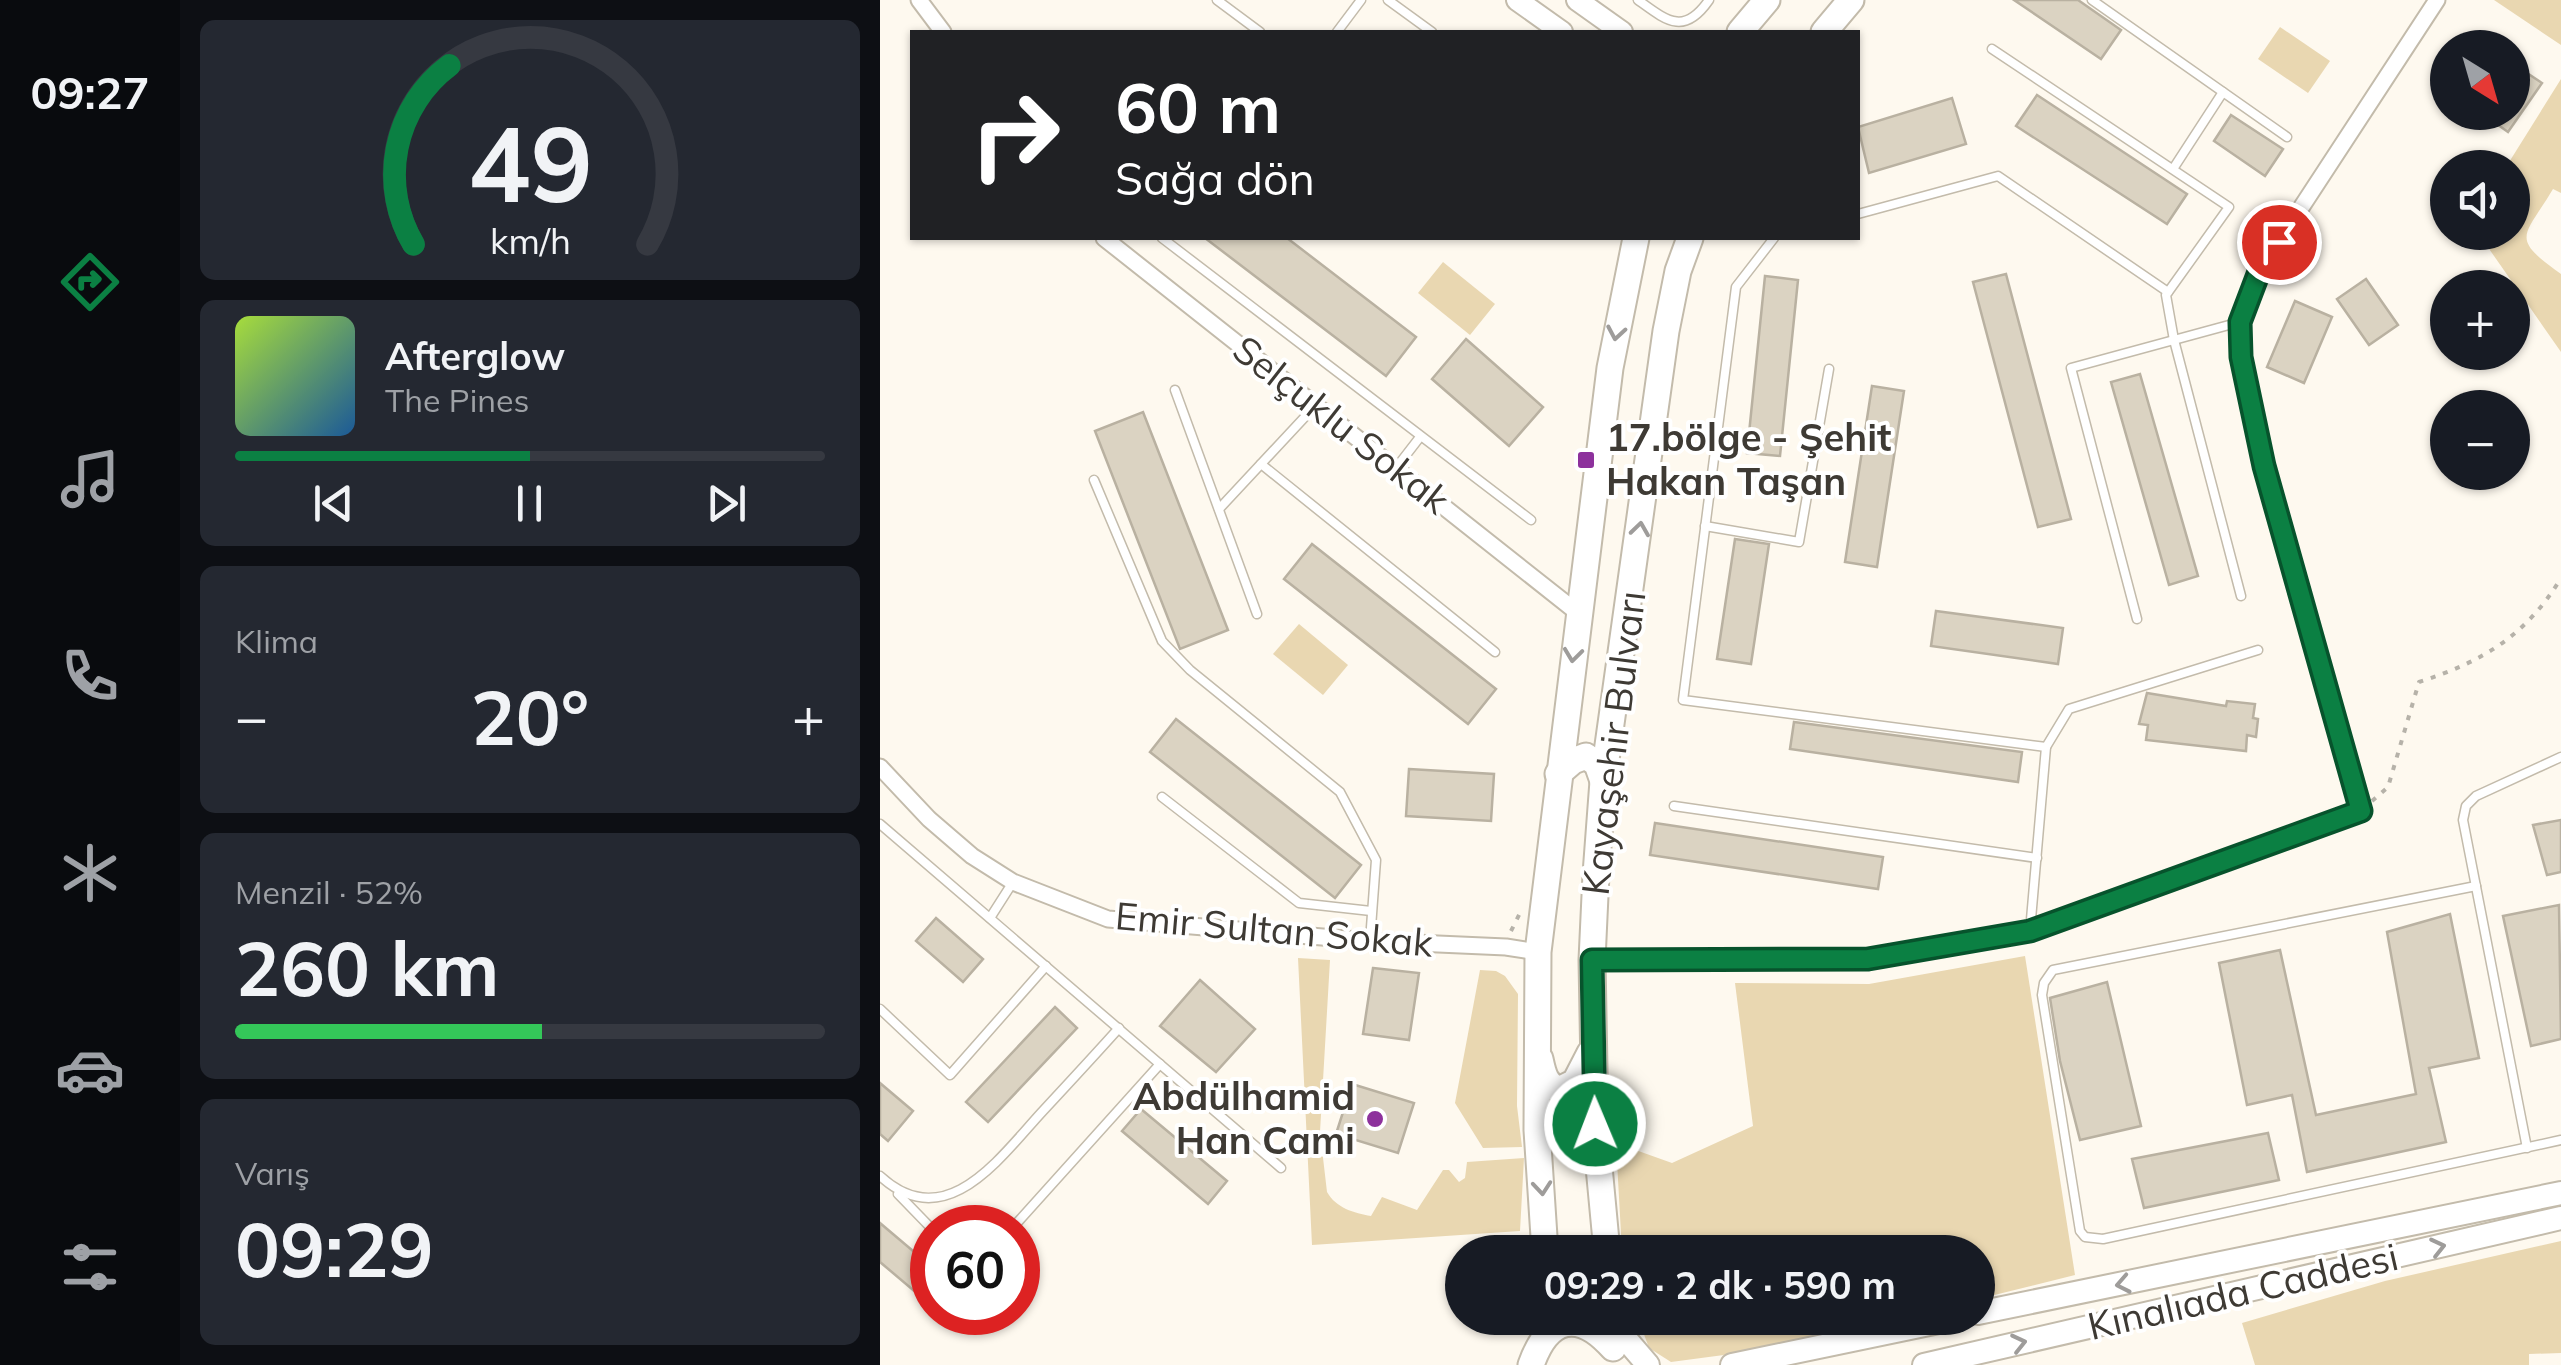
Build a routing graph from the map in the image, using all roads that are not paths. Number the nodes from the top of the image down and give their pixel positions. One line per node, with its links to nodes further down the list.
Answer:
1 (919, 0): 13 (street)
2 (1217, 0): 14 (lane)
3 (1361, 0): 15 (lane)
4 (1388, 0): 16 (lane)
5 (1517, 0): 17 (street)
6 (1577, 0): 18 (street)
7 (1638, 0): 8 (lane)
8 (1709, 0)
9 (1851, 0): 20 (main road)
10 (2092, 0): 22 (lane)
11 (2437, 0): 32 (street)
12 (1753, 17): 19 (street)
13 (941, 30)
14 (1257, 30)
15 (1338, 30)
16 (1429, 30)
17 (1559, 30)
18 (1619, 30)
19 (1730, 30)
20 (1826, 30)
21 (1992, 49): 24 (lane)
22 (2223, 92): 23 (lane); 24 (lane)
23 (2286, 137)
24 (2173, 169): 31 (lane)
25 (1860, 213): 31 (lane)
26 (1107, 240): 36 (street, Selçuklu Sokak)
27 (1165, 240): 37 (lane)
28 (1636, 240): 45 (main road, Kayaşehir Bulvarı, one-way to 45)
29 (1689, 240): 54 (main road, Kayaşehir Bulvarı, one-way to 29)
30 (1772, 240): 43 (lane)
31 (2168, 292): 33 (lane)
32 (2240, 322): 33 (lane); 63 (street)
33 (2174, 340): 44 (lane); 47 (lane)
34 (1829, 369): 43 (lane)
35 (1176, 390): 41 (lane)
36 (1316, 405): 38 (lane); 39 (street, Selçuklu Sokak)
37 (1420, 437): 39 (lane); 42 (lane)
38 (1261, 464): 41 (lane); 49 (lane)
39 (1396, 468): 45 (street, Selçuklu Sokak)
40 (1094, 480): 61 (lane)
41 (1219, 509): 46 (lane)
42 (1531, 520)
43 (1705, 526): 50 (lane)
44 (2240, 596)
45 (1578, 612): 53 (main road, Kayaşehir Bulvarı, one-way to 53)
46 (1257, 614)
47 (2137, 619)
48 (2258, 650): 50 (lane)
49 (1496, 652)
50 (2046, 746): 58 (lane)
51 (2561, 758): 60 (lane)
52 (880, 766): 59 (street, Emir Sultan Sokak)
53 (1558, 774): 54 (main road); 65 (main road, Kayaşehir Bulvarı)
54 (1603, 782): 66 (main road, Kayaşehir Bulvarı)
55 (1162, 797): 61 (lane)
56 (1674, 806): 58 (lane)
57 (880, 824): 62 (lane)
58 (2037, 858): 63 (lane)
59 (1013, 882): 62 (lane); 64 (street, Emir Sultan Sokak)
60 (2476, 886): 74 (lane); 74 (lane)
61 (1371, 911): 64 (lane)
62 (990, 918): 67 (lane)
63 (2030, 931): 66 (street)
64 (1370, 941): 65 (street, Emir Sultan Sokak)
65 (1538, 952): 71 (main road, Kayaşehir Bulvarı)
66 (1592, 960): 70 (main road, Kayaşehir Bulvarı)
67 (1046, 966): 68 (lane); 69 (lane)
68 (880, 1009)
69 (1118, 1028): 72 (lane); 77 (lane)
70 (1594, 1044): 71 (main road); 83 (main road, Kayaşehir Bulvarı)
71 (1536, 1045): 82 (main road, Kayaşehir Bulvarı, one-way to 82)
72 (1160, 1064): 75 (lane); 79 (lane)
73 (2561, 1140): 74 (lane)
74 (2527, 1148)
75 (1282, 1168)
76 (880, 1176): 77 (lane)
77 (892, 1187): 80 (lane)
78 (2561, 1193): 84 (main road, Kınalıada Caddesi, one-way to 84)
79 (1033, 1205)
80 (910, 1206)
81 (2561, 1218): 92 (main road, Kınalıada Caddesi, one-way to 81)
82 (1544, 1235)
83 (1605, 1235)
84 (1995, 1310)
85 (1537, 1335): 89 (main road)
86 (1622, 1335): 90 (main road)
87 (1876, 1335): 91 (main road)
88 (1612, 1357): 89 (main road); 90 (main road)
89 (1531, 1364)
90 (1647, 1365)
91 (1732, 1365)
92 (1924, 1365)

